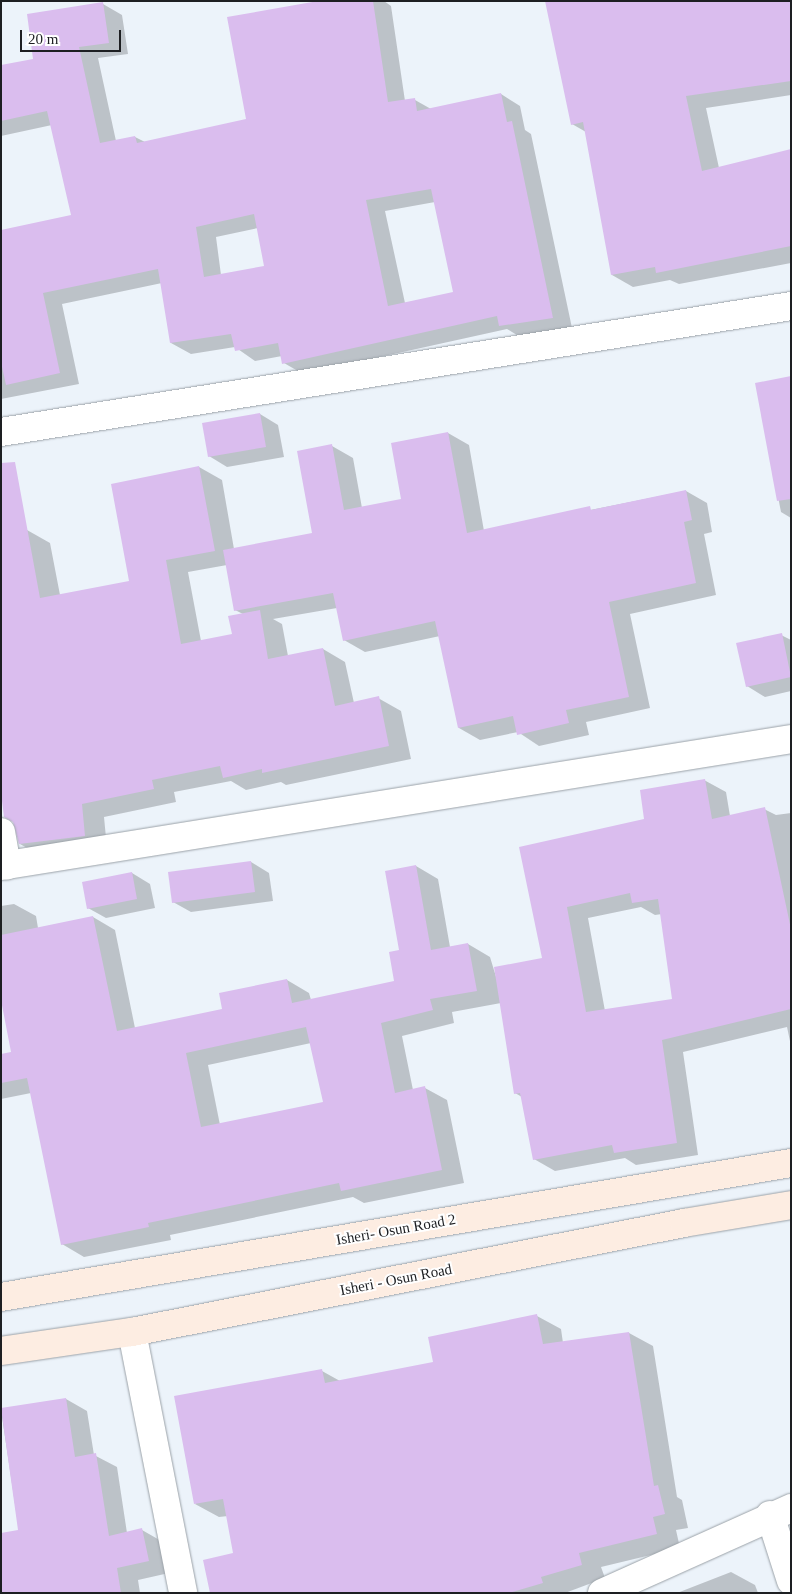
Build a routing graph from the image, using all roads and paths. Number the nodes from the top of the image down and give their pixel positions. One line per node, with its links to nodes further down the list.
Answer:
1 (791, 306): 2 (street)
2 (1, 432)
3 (791, 740): 5 (street)
4 (1, 832): 5 (street)
5 (4, 865)
6 (791, 1163): 8 (main road, Isheri- Osun Road 2)
7 (791, 1205): 9 (main road, Isheri - Osun Road)
8 (1, 1296)
9 (132, 1332): 10 (main road, Isheri - Osun Road); 13 (street)
10 (1, 1351)
11 (780, 1512): 12 (street); 14 (street)
12 (791, 1582)
13 (183, 1593)
14 (602, 1593)

